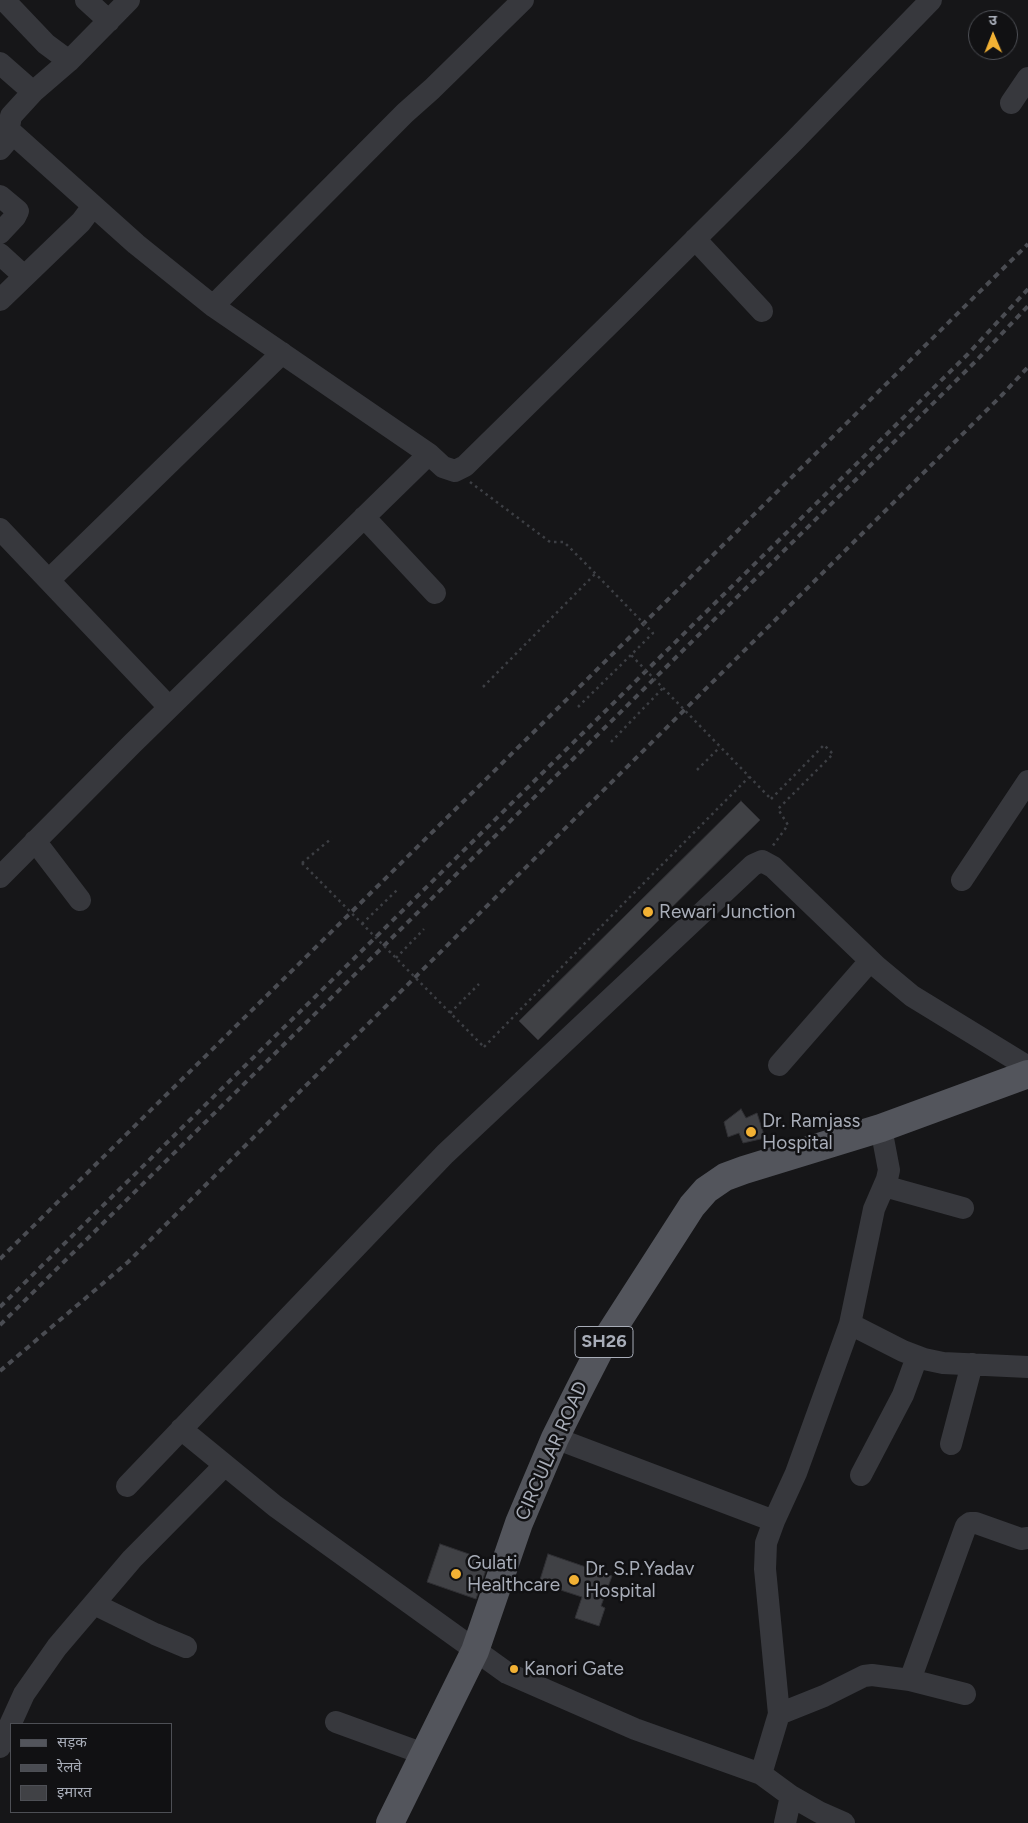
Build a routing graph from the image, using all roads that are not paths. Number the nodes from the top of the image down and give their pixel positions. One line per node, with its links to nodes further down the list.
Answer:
1 (4, 0): 7 (street)
2 (86, 0): 6 (street)
3 (130, 0): 6 (street)
4 (523, 0): 20 (street)
5 (931, 0): 16 (street)
6 (109, 21): 7 (street)
7 (69, 61): 10 (street)
8 (0, 63): 10 (street)
9 (1028, 78): 11 (street)
10 (33, 92): 12 (street)
11 (1011, 103)
12 (7, 142): 14 (street)
13 (0, 196): 15 (street)
14 (94, 206): 18 (street); 20 (street)
15 (0, 233)
16 (695, 239): 21 (street); 23 (street)
17 (0, 254): 18 (street)
18 (24, 276): 19 (street)
19 (0, 300)
20 (213, 306): 22 (street)
21 (762, 311)
22 (282, 353): 23 (street); 26 (street)
23 (429, 454): 24 (street)
24 (364, 517): 27 (street); 28 (street)
25 (0, 528): 26 (street)
26 (49, 580): 28 (street)
27 (435, 593)
28 (169, 707): 30 (street)
29 (1028, 781): 32 (street)
30 (35, 841): 31 (street); 33 (street)
31 (0, 877)
32 (962, 880)
33 (80, 900)
34 (870, 961): 35 (street); 36 (street); 45 (street)
35 (779, 1065)
36 (1028, 1068)
37 (1028, 1074): 38 (main road, CIRCULAR ROAD / SH26)
38 (881, 1128): 39 (street); 46 (main road, CIRCULAR ROAD / SH26)
39 (884, 1186): 40 (street); 41 (street)
40 (963, 1208)
41 (850, 1324): 42 (street); 51 (street)
42 (917, 1357): 43 (street); 49 (street)
43 (972, 1364): 44 (street); 47 (street)
44 (1028, 1367)
45 (181, 1430): 48 (street); 50 (street)
46 (556, 1438): 51 (street); 55 (main road, CIRCULAR ROAD / SH26)
47 (951, 1444)
48 (225, 1465): 53 (street); 55 (street)
49 (861, 1474)
50 (127, 1486)
51 (774, 1521): 58 (street)
52 (1028, 1538): 56 (street)
53 (94, 1604): 54 (street); 60 (street)
54 (186, 1647)
55 (475, 1650): 63 (main road, CIRCULAR ROAD / SH26); 64 (street)
56 (910, 1680): 57 (street); 58 (street)
57 (965, 1694)
58 (779, 1714): 64 (street)
59 (336, 1722): 63 (street)
60 (11, 1723)
61 (10, 1725): 62 (street)
62 (0, 1747)
63 (424, 1754): 66 (main road, CIRCULAR ROAD / SH26)
64 (761, 1774): 65 (street)
65 (791, 1796): 67 (street); 68 (street)
66 (390, 1823)
67 (785, 1823)
68 (844, 1823)

